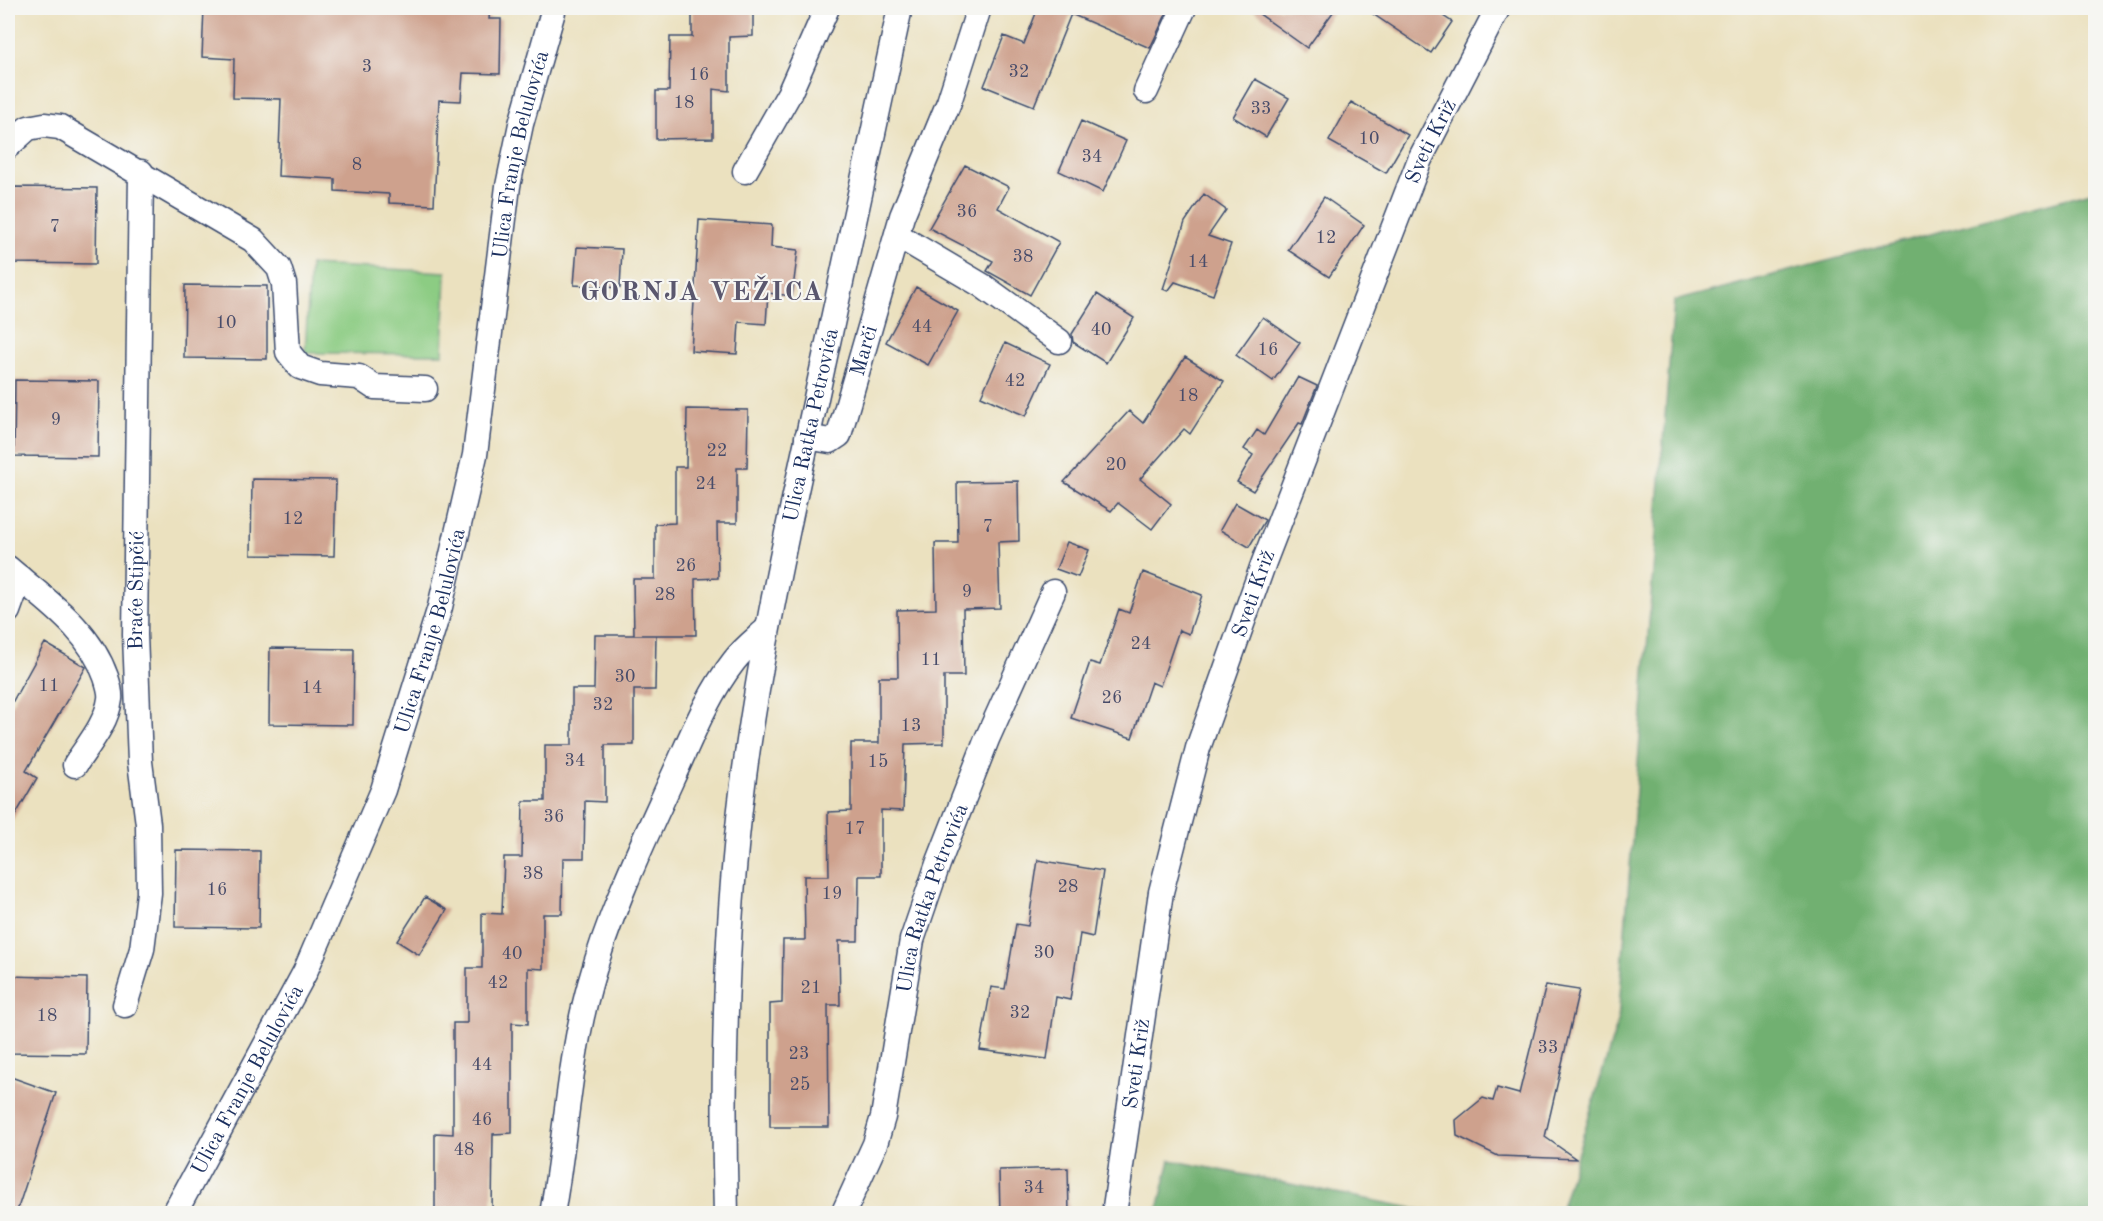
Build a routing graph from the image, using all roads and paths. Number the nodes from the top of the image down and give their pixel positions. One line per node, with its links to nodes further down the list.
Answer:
1 (554, 8): 21 (street, Ulica Franje Belulovića)
2 (827, 8): 9 (street)
3 (900, 8): 14 (street, Ulica Ratka Petrovića)
4 (979, 8): 11 (street, Marči)
5 (1184, 8): 7 (street)
6 (1498, 8): 25 (street, Sveti Križ)
7 (1146, 91)
8 (8, 146): 10 (street)
9 (745, 171)
10 (141, 172): 13 (street); 20 (street, Braće Stipčić)
11 (897, 235): 12 (street); 14 (street, Marči)
12 (1059, 341)
13 (425, 389)
14 (807, 437): 18 (street, Ulica Ratka Petrovića)
15 (14, 573): 17 (street, Braće Stipčić); 19 (street, Braće Stipčić)
16 (1053, 592): 24 (street, Ulica Ratka Petrovića)
17 (8, 611)
18 (767, 629): 22 (street); 23 (street, Ulica Ratka Petrovića)
19 (75, 765)
20 (125, 1005)
21 (174, 1214)
22 (552, 1214)
23 (726, 1214)
24 (843, 1214)
25 (1114, 1214)

